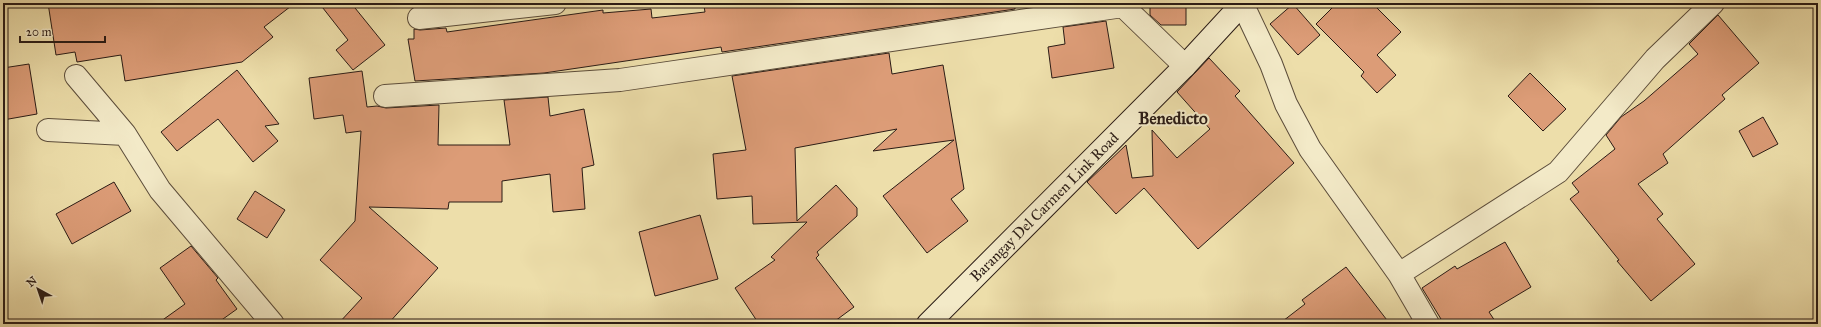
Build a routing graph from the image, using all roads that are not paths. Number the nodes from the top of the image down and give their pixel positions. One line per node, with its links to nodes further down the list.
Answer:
1 (555, 3): 4 (street)
2 (1242, 3): 5 (street, Barangay Del Carmen Link Road); 10 (street)
3 (1713, 3): 10 (street)
4 (419, 18)
5 (1185, 66): 7 (street); 12 (street, Barangay Del Carmen Link Road)
6 (76, 76): 9 (street)
7 (385, 96)
8 (48, 130): 9 (street)
9 (125, 134): 11 (street)
10 (1399, 274): 13 (street)
11 (273, 324)
12 (928, 324)
13 (1428, 324)

